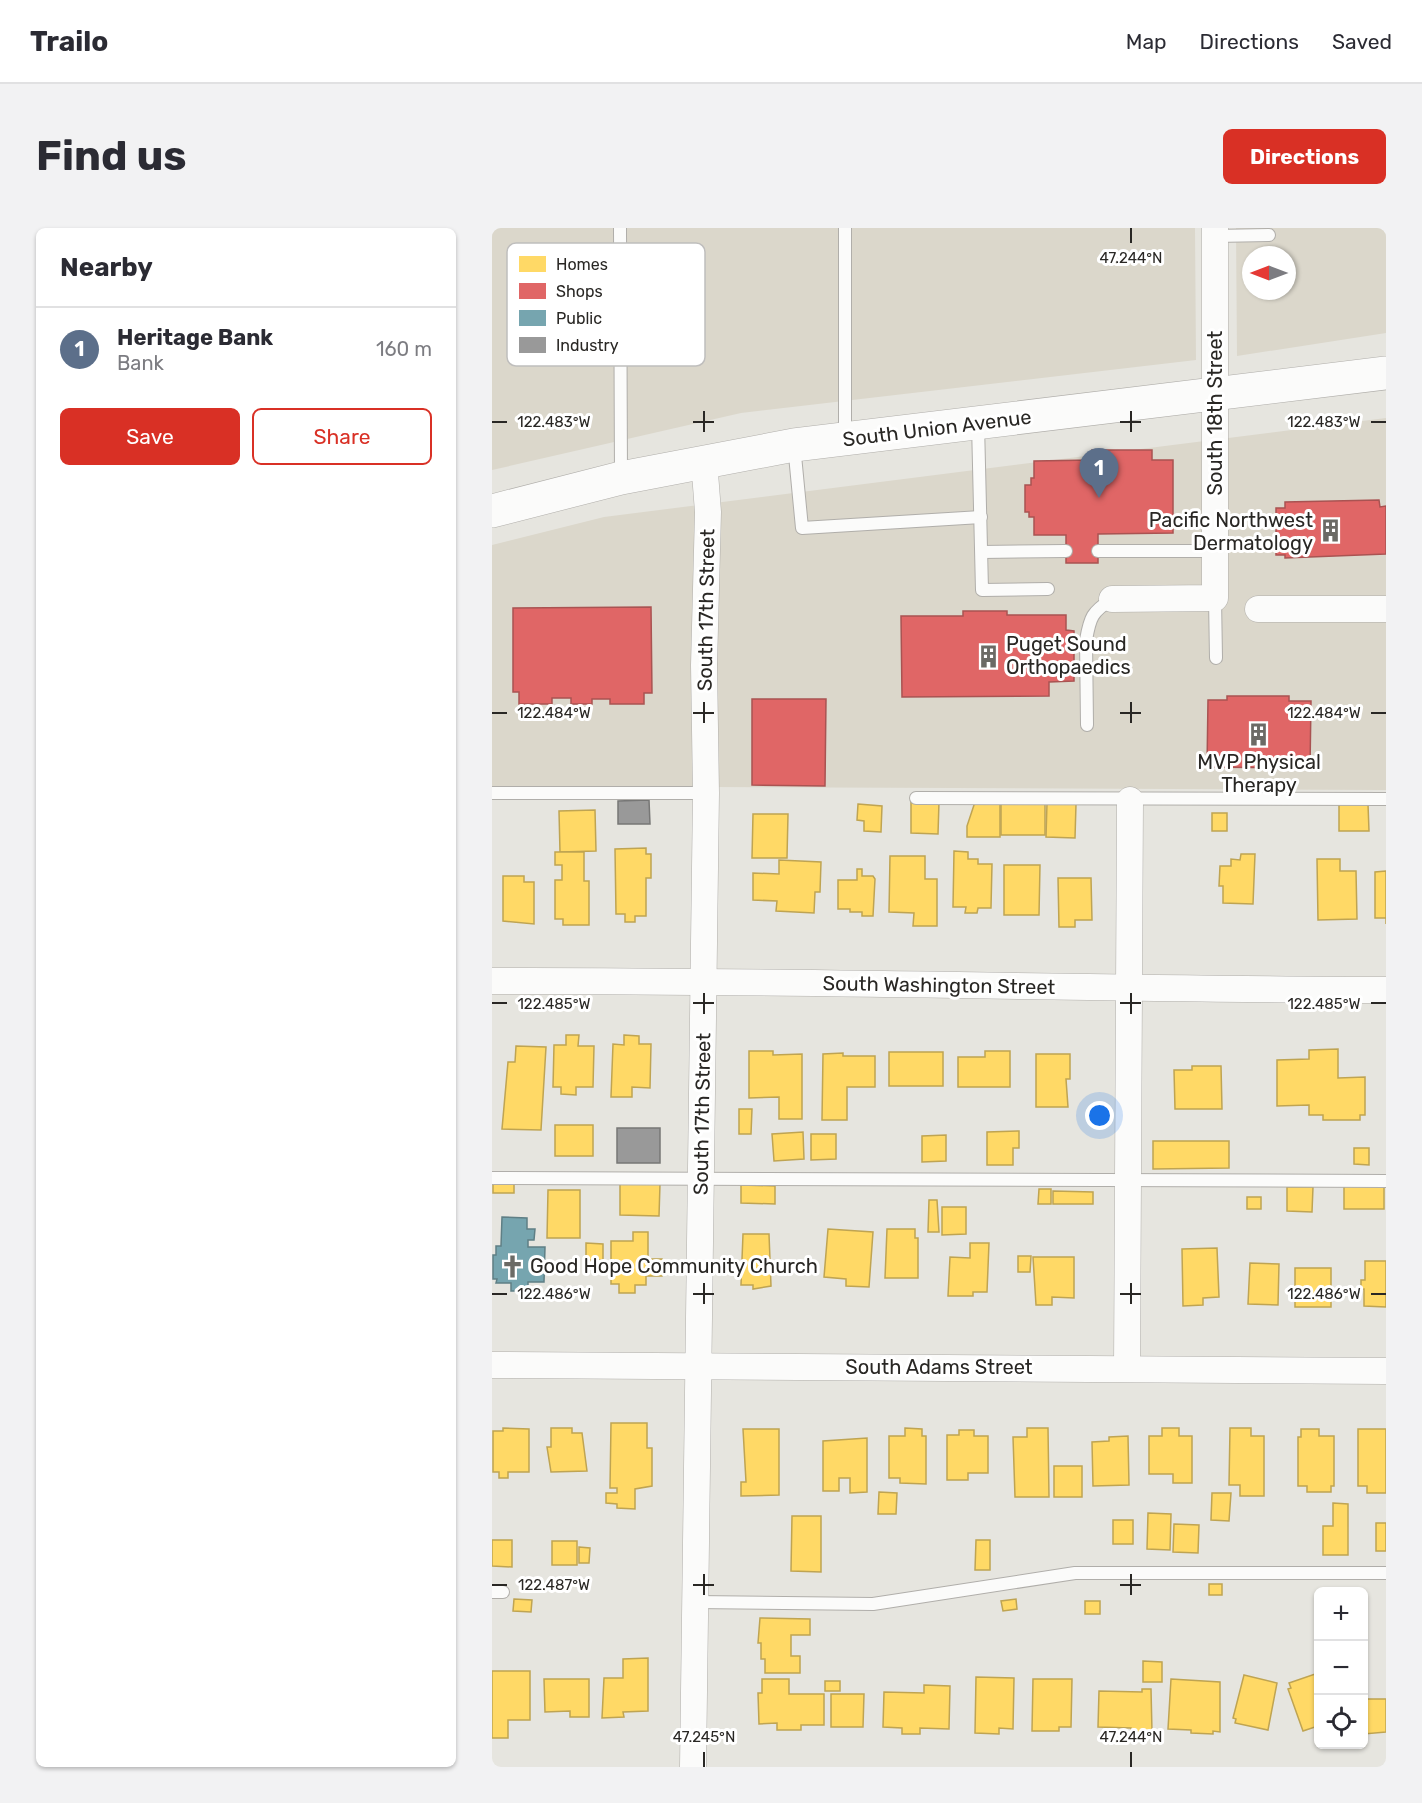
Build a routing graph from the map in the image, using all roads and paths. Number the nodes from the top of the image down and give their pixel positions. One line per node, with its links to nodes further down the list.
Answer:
1 (620, 228): 5 (lane)
2 (845, 228): 10 (lane)
3 (1215, 232): 4 (lane); 8 (street, South 18th Street)
4 (1269, 235)
5 (620, 243)
6 (621, 366): 13 (lane)
7 (1386, 373): 8 (main road, South Union Avenue)
8 (1214, 395): 9 (main road, South Union Avenue); 18 (street, South 18th Street)
9 (978, 423): 10 (main road, South Union Avenue); 15 (lane)
10 (845, 439): 11 (main road, South Union Avenue)
11 (794, 445): 12 (main road, South Union Avenue); 15 (lane)
12 (704, 460): 13 (main road, South Union Avenue); 28 (street, South 17th Street)
13 (621, 478): 14 (main road, South Union Avenue)
14 (492, 511)
15 (981, 517): 19 (lane)
16 (1066, 551): 19 (lane)
17 (1098, 551): 18 (lane)
18 (1217, 551): 21 (street, South 18th Street)
19 (982, 552): 20 (lane)
20 (1048, 589)
21 (1215, 598): 22 (street); 25 (lane)
22 (1112, 599): 26 (lane)
23 (1258, 609): 24 (street)
24 (1386, 609)
25 (1216, 658)
26 (1087, 725)
27 (492, 793): 28 (lane)
28 (706, 793): 33 (street, South 17th Street)
29 (916, 798): 31 (lane)
30 (1386, 799): 31 (lane)
31 (1130, 800): 34 (street)
32 (492, 981): 33 (street, South Washington Street)
33 (704, 981): 34 (street, South Washington Street); 37 (street, South 17th Street)
34 (1130, 989): 35 (street, South Washington Street); 38 (street)
35 (1386, 990)
36 (492, 1178): 37 (lane)
37 (701, 1179): 38 (lane); 41 (street, South 17th Street)
38 (1129, 1180): 39 (lane); 42 (street)
39 (1386, 1181)
40 (492, 1365): 41 (street, South Adams Street)
41 (698, 1366): 42 (street, South Adams Street); 45 (street, South 17th Street)
42 (1127, 1368): 43 (street, South Adams Street)
43 (1386, 1371)
44 (1386, 1572): 45 (lane)
45 (695, 1602): 46 (street, South 17th Street)
46 (693, 1767)

